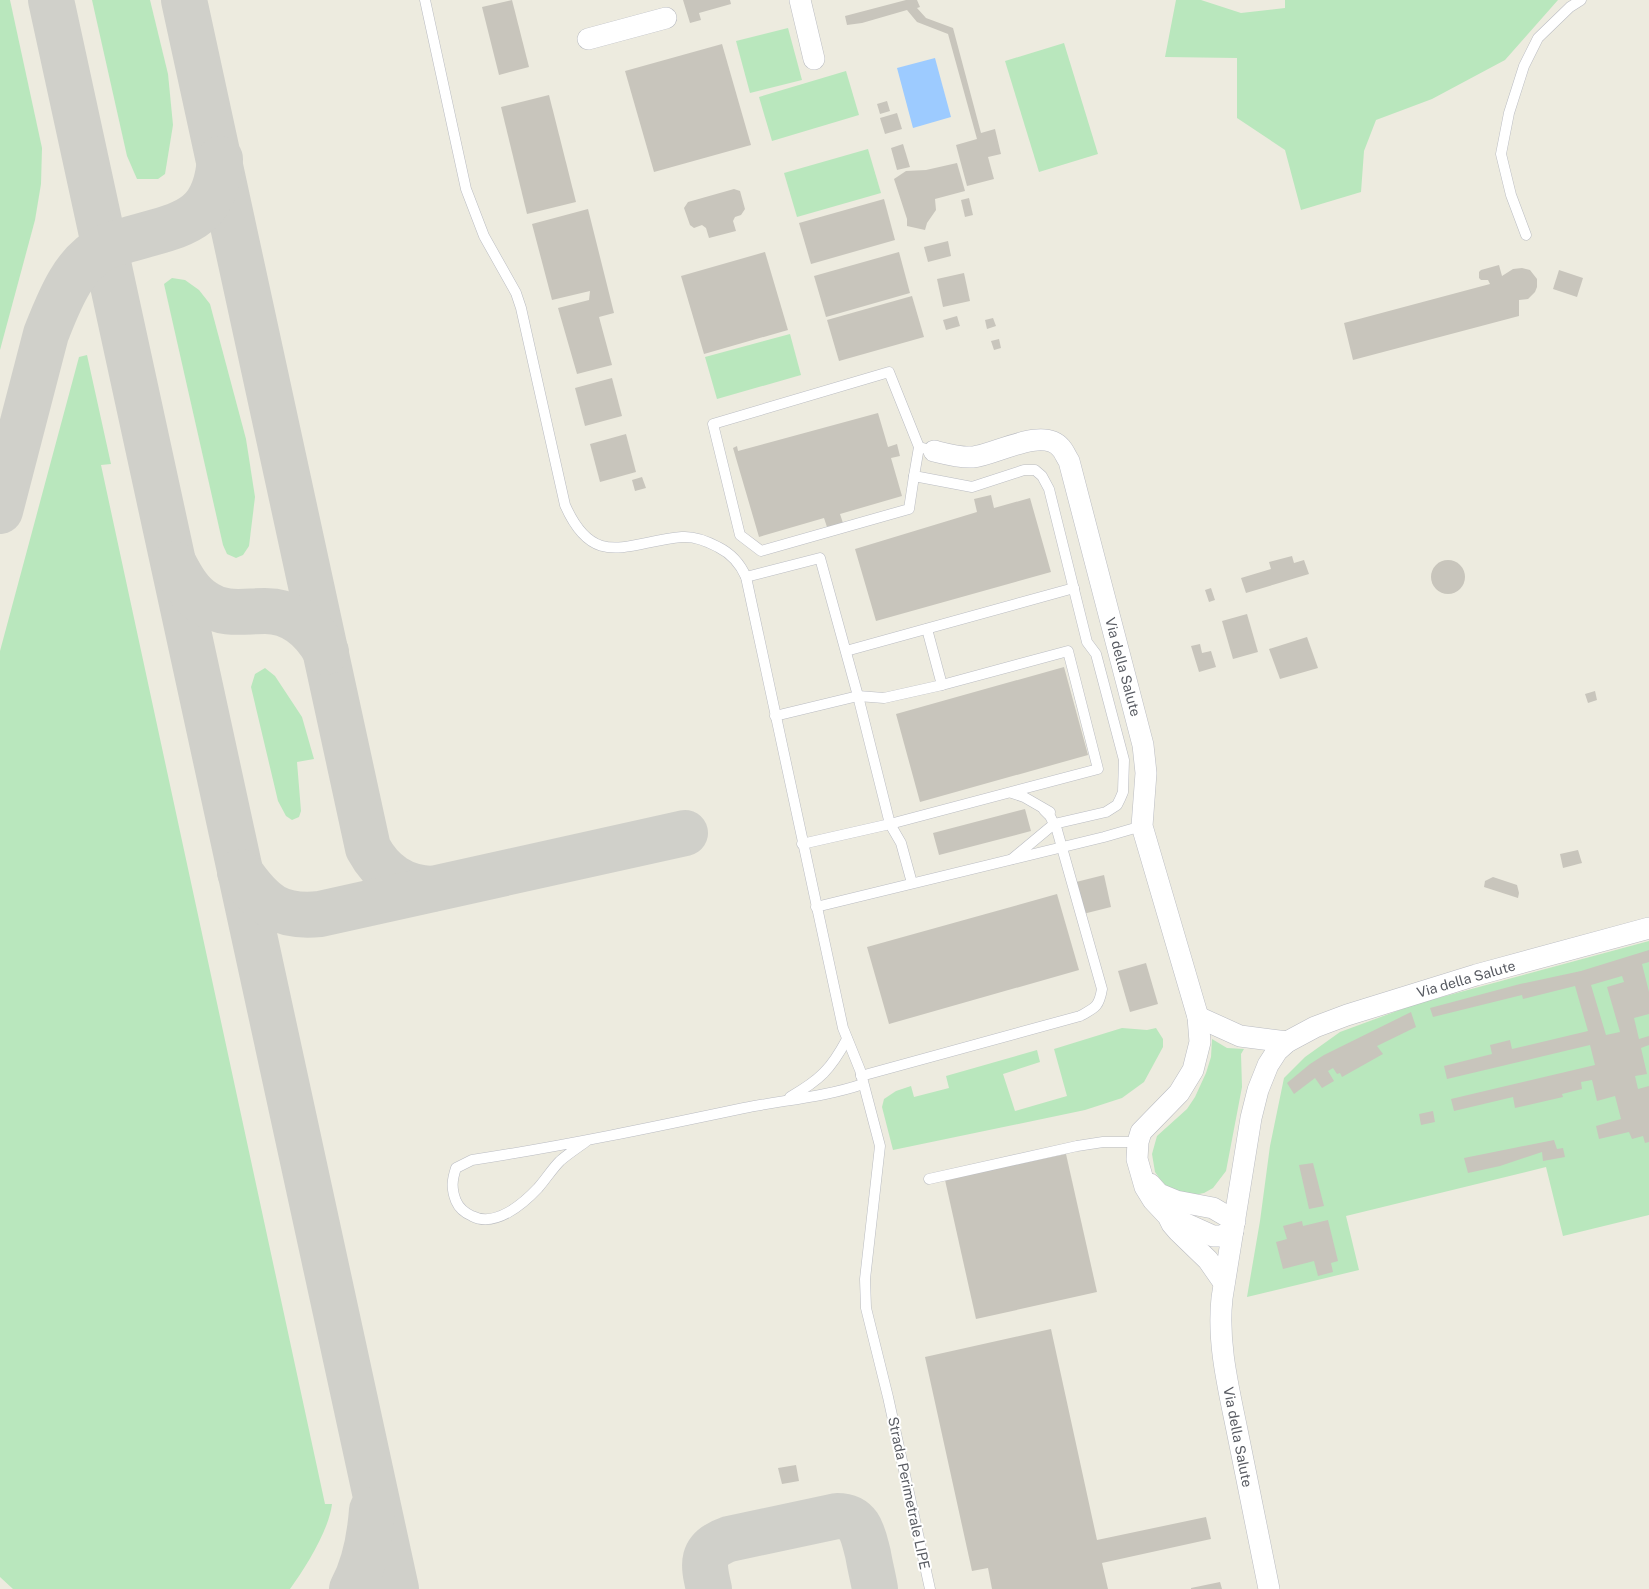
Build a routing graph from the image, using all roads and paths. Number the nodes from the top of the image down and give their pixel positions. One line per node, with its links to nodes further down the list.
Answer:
1 (425, 0): 10 (lane)
2 (800, 0): 6 (street)
3 (1581, 0): 7 (lane)
4 (666, 18): 5 (street)
5 (588, 39)
6 (814, 59)
7 (1526, 235)
8 (927, 449): 9 (lane); 9 (lane); 22 (street, Via della Salute)
9 (914, 476): 11 (lane)
10 (746, 578): 13 (lane); 16 (lane, Strada Perimetrale LIPE)
11 (1074, 588): 12 (lane); 19 (lane)
12 (927, 629): 13 (lane); 14 (lane)
13 (846, 652): 15 (lane)
14 (942, 685): 15 (lane); 17 (lane)
15 (858, 696): 16 (lane); 20 (lane)
16 (775, 716): 23 (lane, Strada Perimetrale LIPE)
17 (1011, 793): 18 (lane); 20 (lane)
18 (1044, 810): 19 (lane); 21 (lane)
19 (1074, 820): 21 (lane)
20 (890, 824): 23 (lane); 26 (lane)
21 (1054, 824): 24 (lane); 25 (lane)
22 (1142, 826): 24 (lane); 29 (street, Via della Salute)
23 (802, 844): 27 (lane, Strada Perimetrale LIPE)
24 (1062, 847): 25 (lane); 32 (lane)
25 (1012, 859): 26 (lane)
26 (912, 883): 27 (lane)
27 (816, 907): 30 (lane, Strada Perimetrale LIPE)
28 (1649, 928): 31 (street, Via della Salute)
29 (1198, 1018): 31 (street); 35 (street, Via della Salute)
30 (847, 1039): 32 (lane, Strada Perimetrale LIPE); 33 (lane)
31 (1287, 1042): 39 (street, Via della Salute)
32 (862, 1080): 33 (lane); 41 (lane, Strada Perimetrale LIPE)
33 (772, 1102): 34 (lane)
34 (588, 1140): 34 (lane)
35 (1138, 1142): 36 (street); 37 (lane)
36 (1140, 1170): 38 (street); 39 (street)
37 (929, 1179)
38 (1168, 1216): 39 (street); 40 (street)
39 (1234, 1226): 40 (street, Via della Salute)
40 (1224, 1283): 42 (street, Via della Salute)
41 (930, 1589)
42 (1269, 1589)

